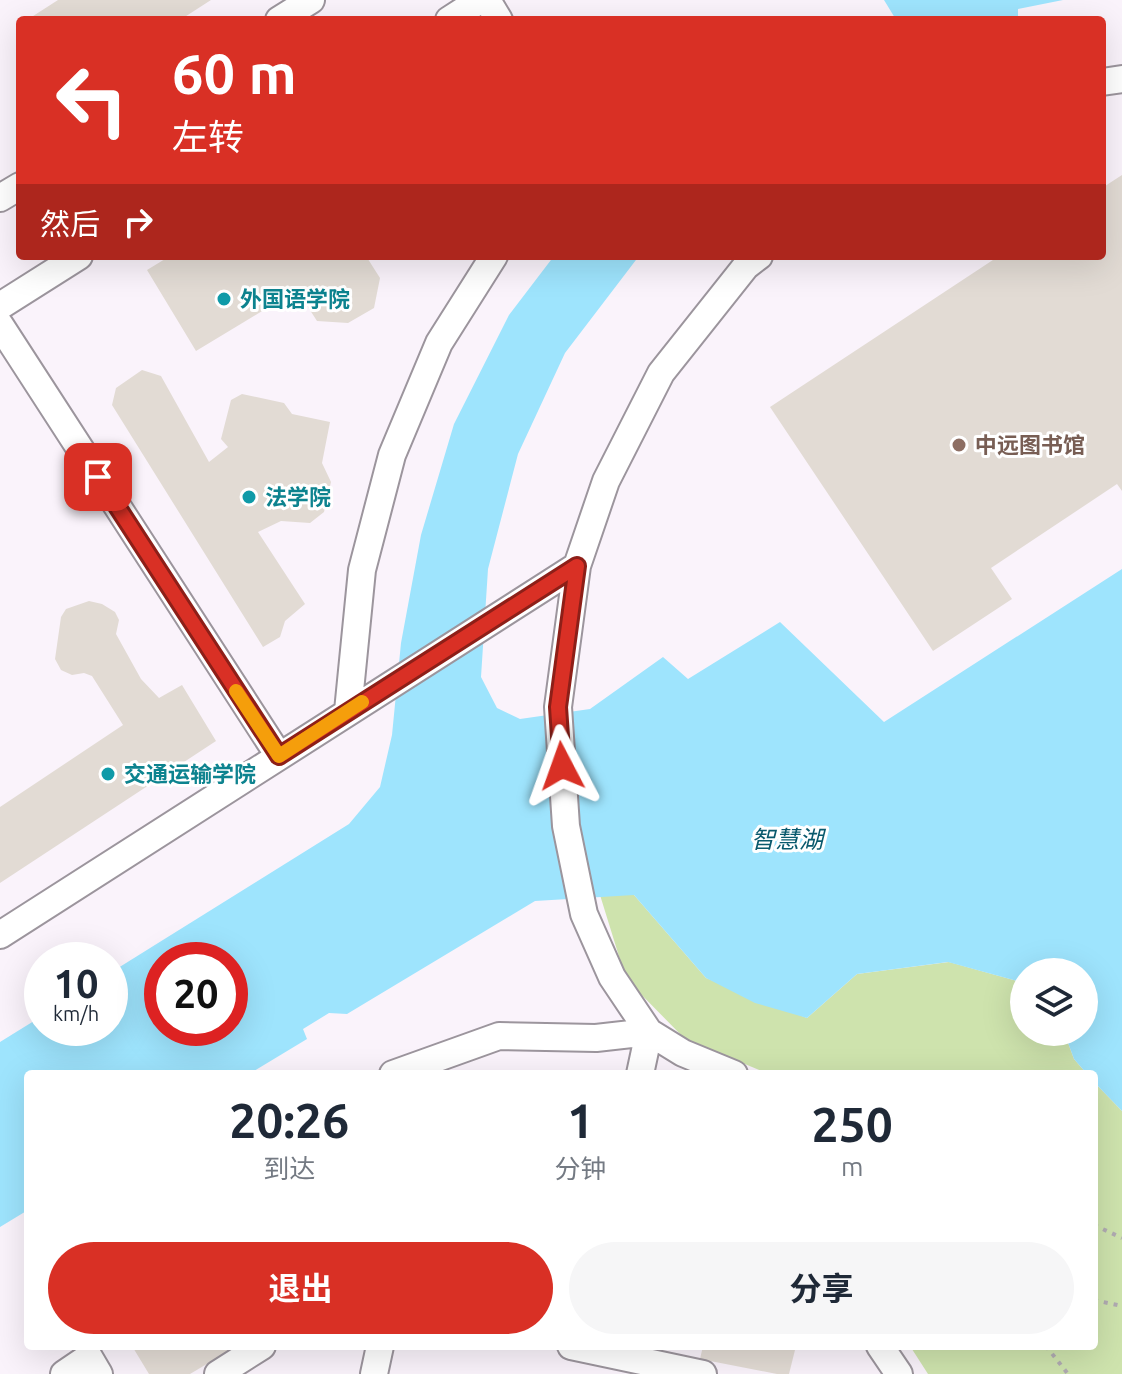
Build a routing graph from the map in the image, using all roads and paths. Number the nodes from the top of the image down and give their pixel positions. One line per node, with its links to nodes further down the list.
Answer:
1 (311, 0): 3 (lane)
2 (480, 0): 4 (lane)
3 (285, 16)
4 (455, 16)
5 (73, 260): 8 (lane)
6 (491, 260): 11 (lane)
7 (754, 260): 10 (lane)
8 (0, 306)
9 (0, 325): 12 (lane)
10 (577, 566): 11 (lane); 14 (lane)
11 (348, 711): 12 (lane)
12 (279, 756): 13 (lane)
13 (0, 935)
14 (649, 1032): 15 (lane); 16 (lane); 17 (lane)
15 (404, 1070)
16 (641, 1070)
17 (724, 1070)
18 (1098, 1227): 19 (path)
19 (1122, 1238)
20 (1098, 1301): 21 (path)
21 (1122, 1306)
22 (256, 1350): 29 (lane)
23 (379, 1350): 30 (lane)
24 (590, 1350): 31 (lane)
25 (883, 1350): 32 (lane)
26 (1049, 1350): 33 (path)
27 (90, 1359): 28 (lane)
28 (64, 1374)
29 (218, 1374)
30 (374, 1374)
31 (703, 1374)
32 (899, 1374)
33 (1068, 1374)

